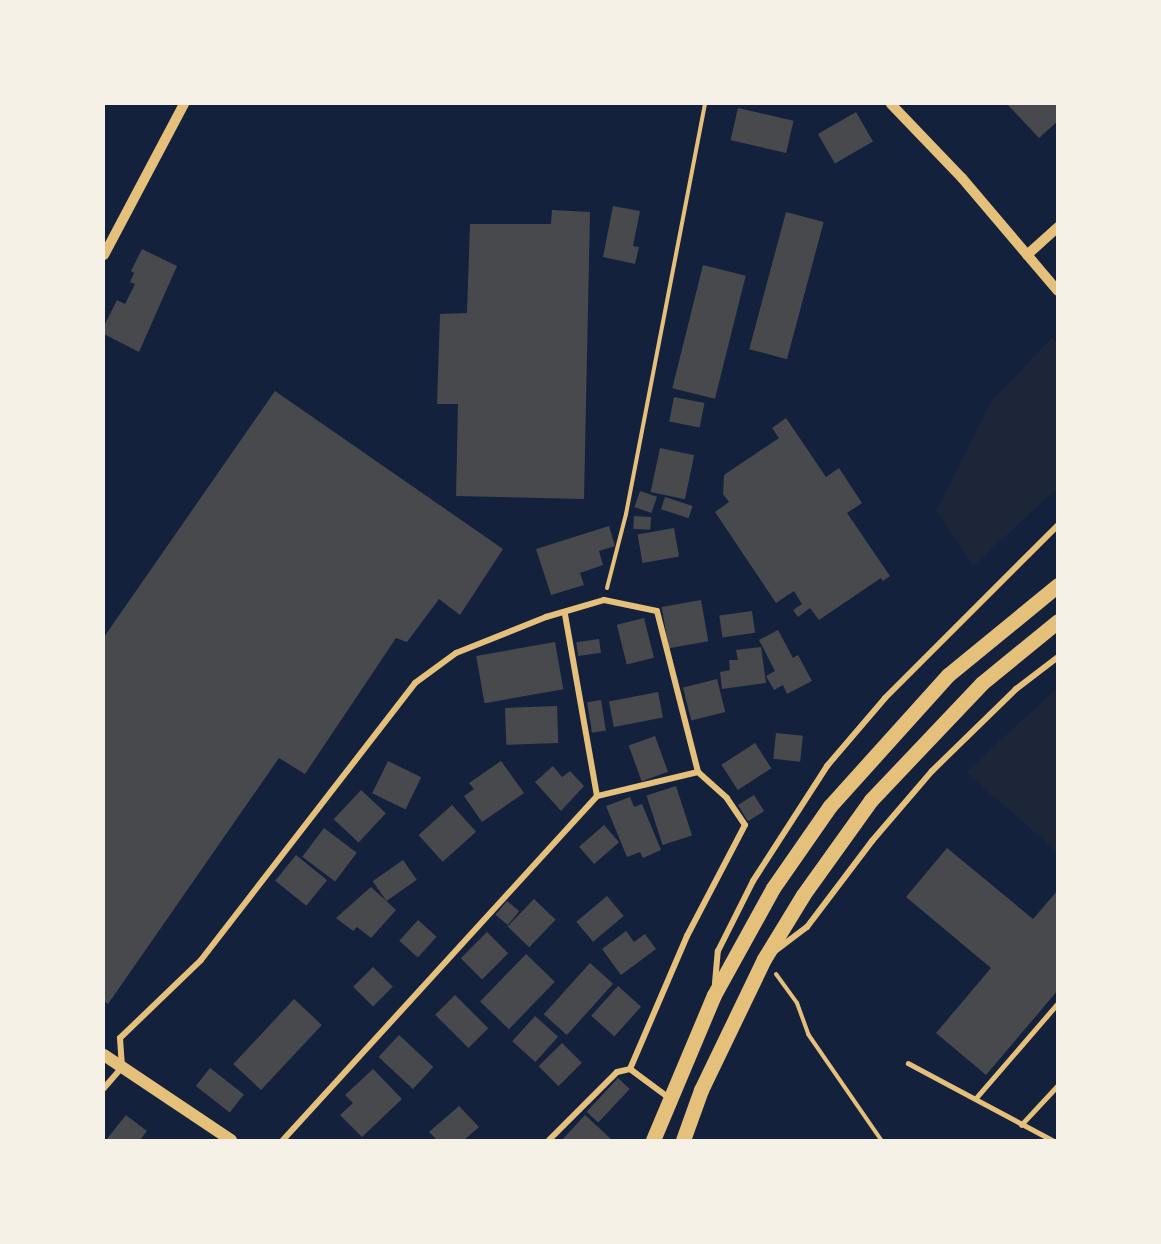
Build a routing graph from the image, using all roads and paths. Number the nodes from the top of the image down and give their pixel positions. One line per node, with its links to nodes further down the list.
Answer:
1 (184, 104): 5 (street)
2 (705, 104): 10 (path)
3 (891, 104): 6 (street)
4 (1058, 227): 6 (street)
5 (104, 255)
6 (1028, 255): 7 (street)
7 (1058, 291)
8 (1058, 525): 17 (street)
9 (1058, 585): 17 (highway)
10 (604, 600): 11 (street); 14 (street)
11 (565, 614): 15 (street); 22 (street)
12 (1058, 621): 16 (highway)
13 (1058, 657): 16 (street)
14 (698, 772): 15 (street); 23 (street)
15 (597, 796): 30 (street)
16 (764, 959): 33 (highway); 34 (path)
17 (714, 995): 26 (highway)
18 (1058, 1003): 19 (lane)
19 (1056, 1009): 27 (lane)
20 (104, 1055): 22 (main road)
21 (908, 1063): 27 (lane)
22 (122, 1067): 25 (street); 29 (main road)
23 (630, 1069): 26 (street); 31 (street)
24 (1058, 1085): 28 (lane)
25 (104, 1088)
26 (669, 1098): 32 (highway)
27 (976, 1098): 28 (lane)
28 (1021, 1125): 35 (lane)
29 (231, 1140)
30 (283, 1140)
31 (549, 1140)
32 (653, 1140)
33 (682, 1140)
34 (881, 1140)
35 (1052, 1140)

